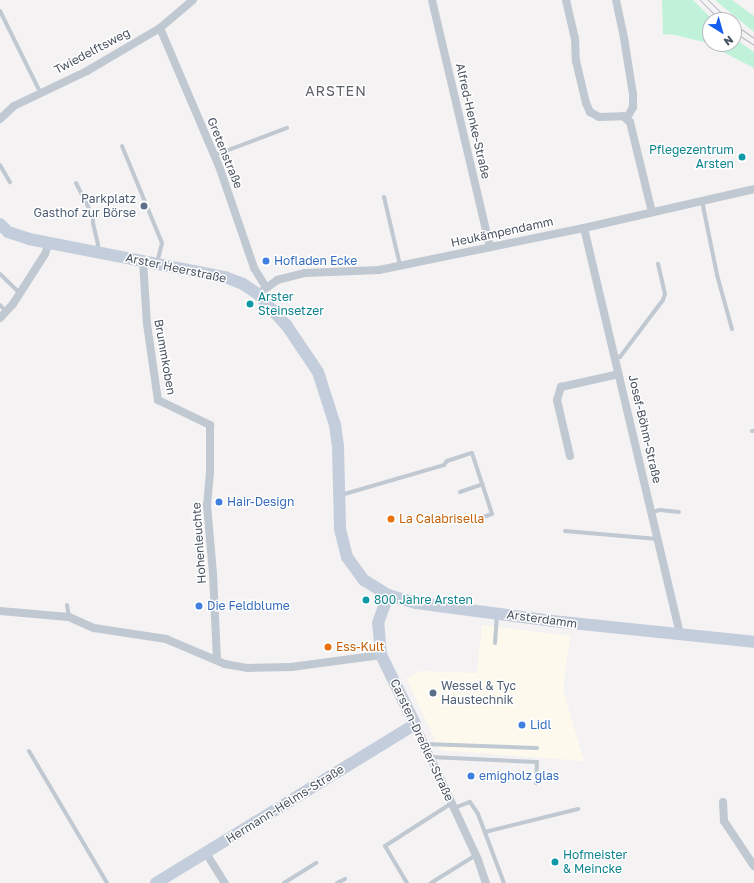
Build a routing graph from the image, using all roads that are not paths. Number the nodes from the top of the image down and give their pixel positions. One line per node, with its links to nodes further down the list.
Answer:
1 (193, 0): 6 (street, Twiedelftsweg)
2 (432, 0): 23 (street, Alfred-Henke-Straße)
3 (566, 0): 8 (street)
4 (616, 0): 8 (street)
5 (0, 11): 7 (lane)
6 (160, 28): 7 (street, Twiedelftsweg); 12 (street, Gretenstraße)
7 (40, 92): 9 (street, Twiedelftsweg)
8 (627, 118): 19 (street)
9 (0, 119)
10 (287, 128): 12 (lane)
11 (122, 146): 26 (lane)
12 (215, 155): 30 (street, Gretenstraße)
13 (0, 165): 14 (lane)
14 (10, 182)
15 (76, 182): 24 (lane)
16 (754, 189): 18 (street, Heukämpendamm)
17 (384, 197): 28 (lane)
18 (702, 201): 19 (street, Heukämpendamm); 35 (lane)
19 (652, 212): 21 (street, Heukämpendamm)
20 (0, 224): 22 (street, Arster Heerstraße)
21 (584, 228): 23 (street, Heukämpendamm); 36 (street, Josef-Böhm-Straße)
22 (49, 243): 24 (street, Arster Heerstraße); 31 (street)
23 (490, 247): 28 (street, Heukämpendamm)
24 (96, 252): 25 (street, Arster Heerstraße)
25 (143, 261): 26 (street, Arster Heerstraße); 38 (street, Brummkoben)
26 (157, 264): 30 (street, Arster Heerstraße)
27 (658, 264): 36 (lane)
28 (400, 266): 30 (street, Heukämpendamm)
29 (0, 274): 31 (lane)
30 (262, 291): 42 (street, Arster Heerstraße)
31 (20, 293): 33 (street)
32 (0, 305): 33 (lane)
33 (7, 312): 34 (street)
34 (0, 318)
35 (732, 330)
36 (615, 358): 37 (street, Josef-Böhm-Straße)
37 (619, 374): 39 (street); 43 (street, Josef-Böhm-Straße)
38 (210, 425): 58 (street, Hohenleuchte)
39 (570, 456)
40 (482, 484): 41 (lane); 42 (lane); 45 (lane)
41 (460, 492)
42 (338, 495): 48 (street, Arster Heerstraße)
43 (652, 512): 44 (lane); 47 (street, Josef-Böhm-Straße)
44 (679, 512)
45 (474, 520)
46 (565, 531): 47 (lane)
47 (658, 539): 54 (street, Josef-Böhm-Straße)
48 (347, 557): 49 (street, Arsterdamm)
49 (388, 595): 52 (street, Arsterdamm); 57 (street, Carsten-Dreßler-Straße)
50 (67, 605): 53 (lane)
51 (0, 611): 53 (street)
52 (497, 613): 54 (street, Arsterdamm); 56 (lane)
53 (69, 617): 58 (street)
54 (680, 635): 55 (street, Arsterdamm)
55 (754, 642)
56 (495, 643)
57 (382, 656): 58 (street); 59 (street, Carsten-Dreßler-Straße)
58 (216, 660)
59 (415, 724): 60 (street, Carsten-Dreßler-Straße); 69 (street, Hermann-Helms-Straße)
60 (425, 744): 61 (lane); 63 (street, Carsten-Dreßler-Straße)
61 (537, 748)
62 (29, 751): 74 (lane)
63 (431, 757): 64 (lane); 66 (street, Carsten-Dreßler-Straße)
64 (536, 783)
65 (723, 802): 72 (street)
66 (453, 806): 68 (lane); 70 (street, Carsten-Dreßler-Straße); 79 (lane)
67 (578, 809): 68 (lane)
68 (485, 832): 82 (lane)
69 (206, 853): 75 (street, Hermann-Helms-Straße); 76 (street)
70 (476, 855): 80 (lane); 81 (street, Carsten-Dreßler-Straße)
71 (316, 863): 77 (lane)
72 (754, 866)
73 (344, 879): 78 (lane)
74 (107, 883)
75 (156, 883)
76 (225, 883)
77 (284, 883)
78 (337, 883)
79 (407, 883)
80 (431, 883)
81 (486, 883)
82 (504, 883)

